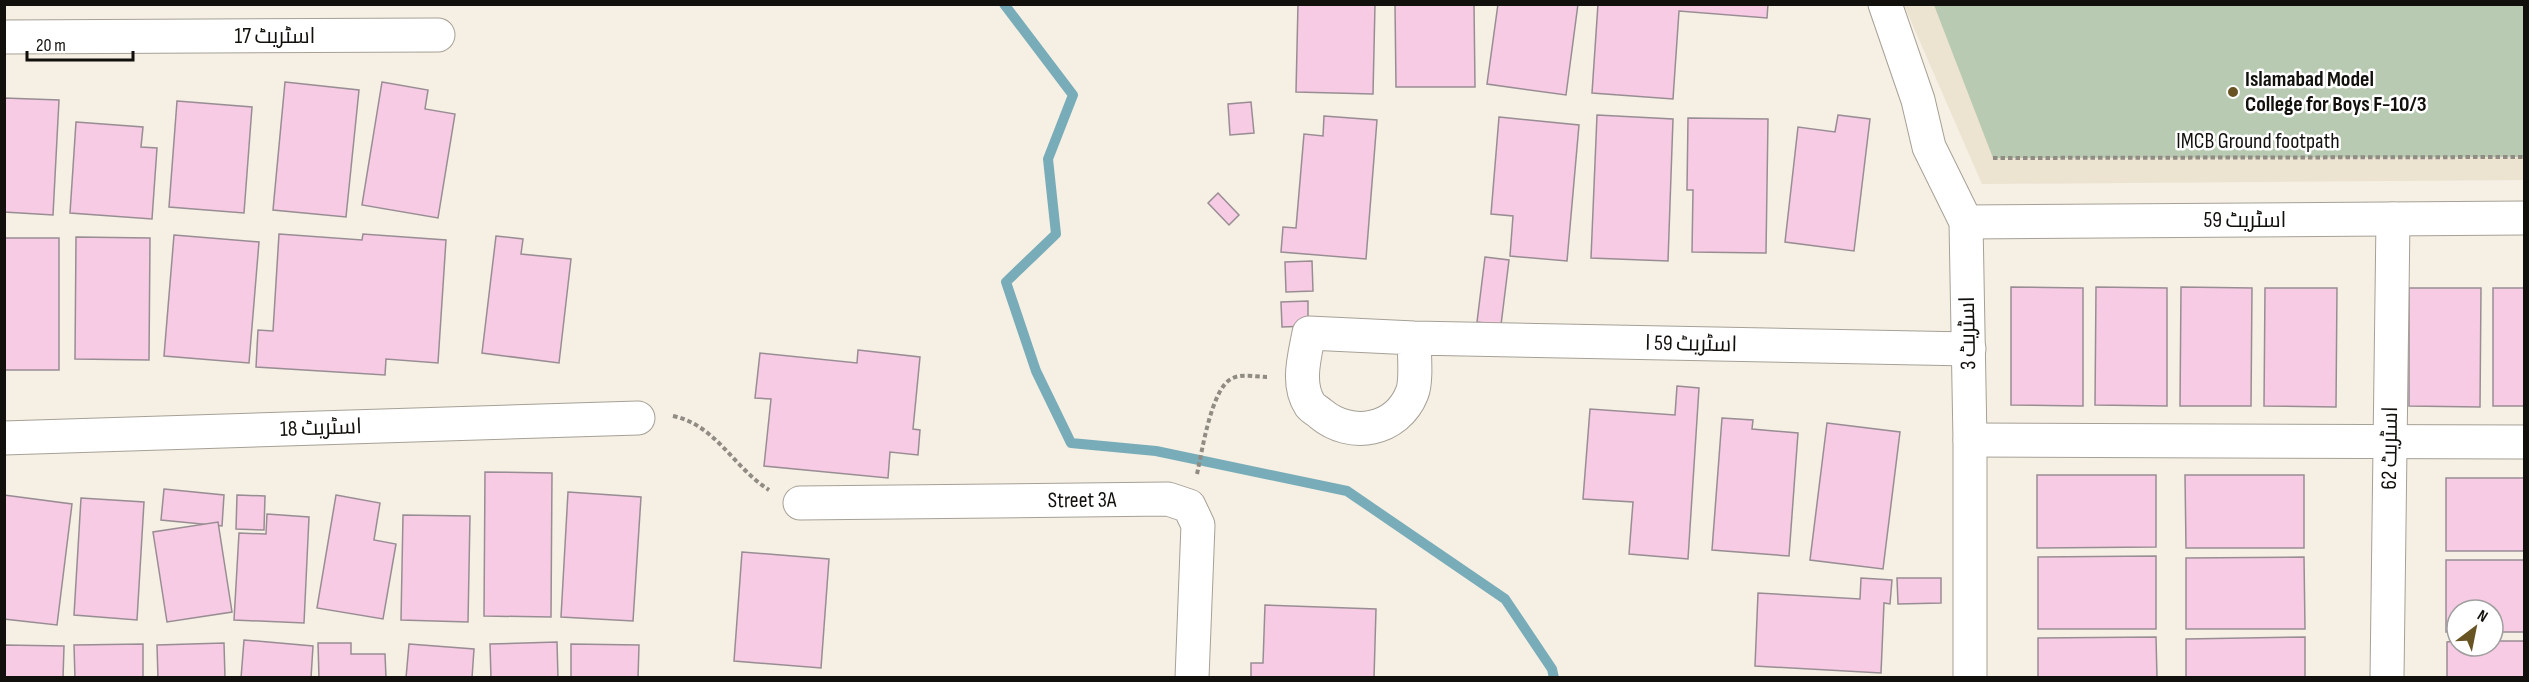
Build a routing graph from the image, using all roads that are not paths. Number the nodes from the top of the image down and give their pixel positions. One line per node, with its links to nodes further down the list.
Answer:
1 (1885, 4): 6 (street, اسٹریٹ 3)
2 (438, 35): 3 (street, اسٹریٹ 17)
3 (4, 37)
4 (2524, 218): 5 (street, اسٹریٹ 59)
5 (2393, 219): 6 (street, اسٹریٹ 59); 12 (street, اسٹریٹ 62)
6 (1966, 222): 8 (street, اسٹریٹ 3)
7 (1414, 338): 7 (street, اسٹریٹ 59 ا); 8 (street, اسٹریٹ 59 ا)
8 (1969, 349): 11 (street, اسٹریٹ 3)
9 (638, 418): 10 (street, اسٹریٹ 18)
10 (4, 438)
11 (1970, 440): 12 (street); 16 (street, اسٹریٹ 3)
12 (2390, 441): 13 (street); 17 (street, اسٹریٹ 62)
13 (2524, 442)
14 (800, 503): 15 (street, Street 3A)
15 (1192, 678)
16 (1970, 678)
17 (2387, 678)

